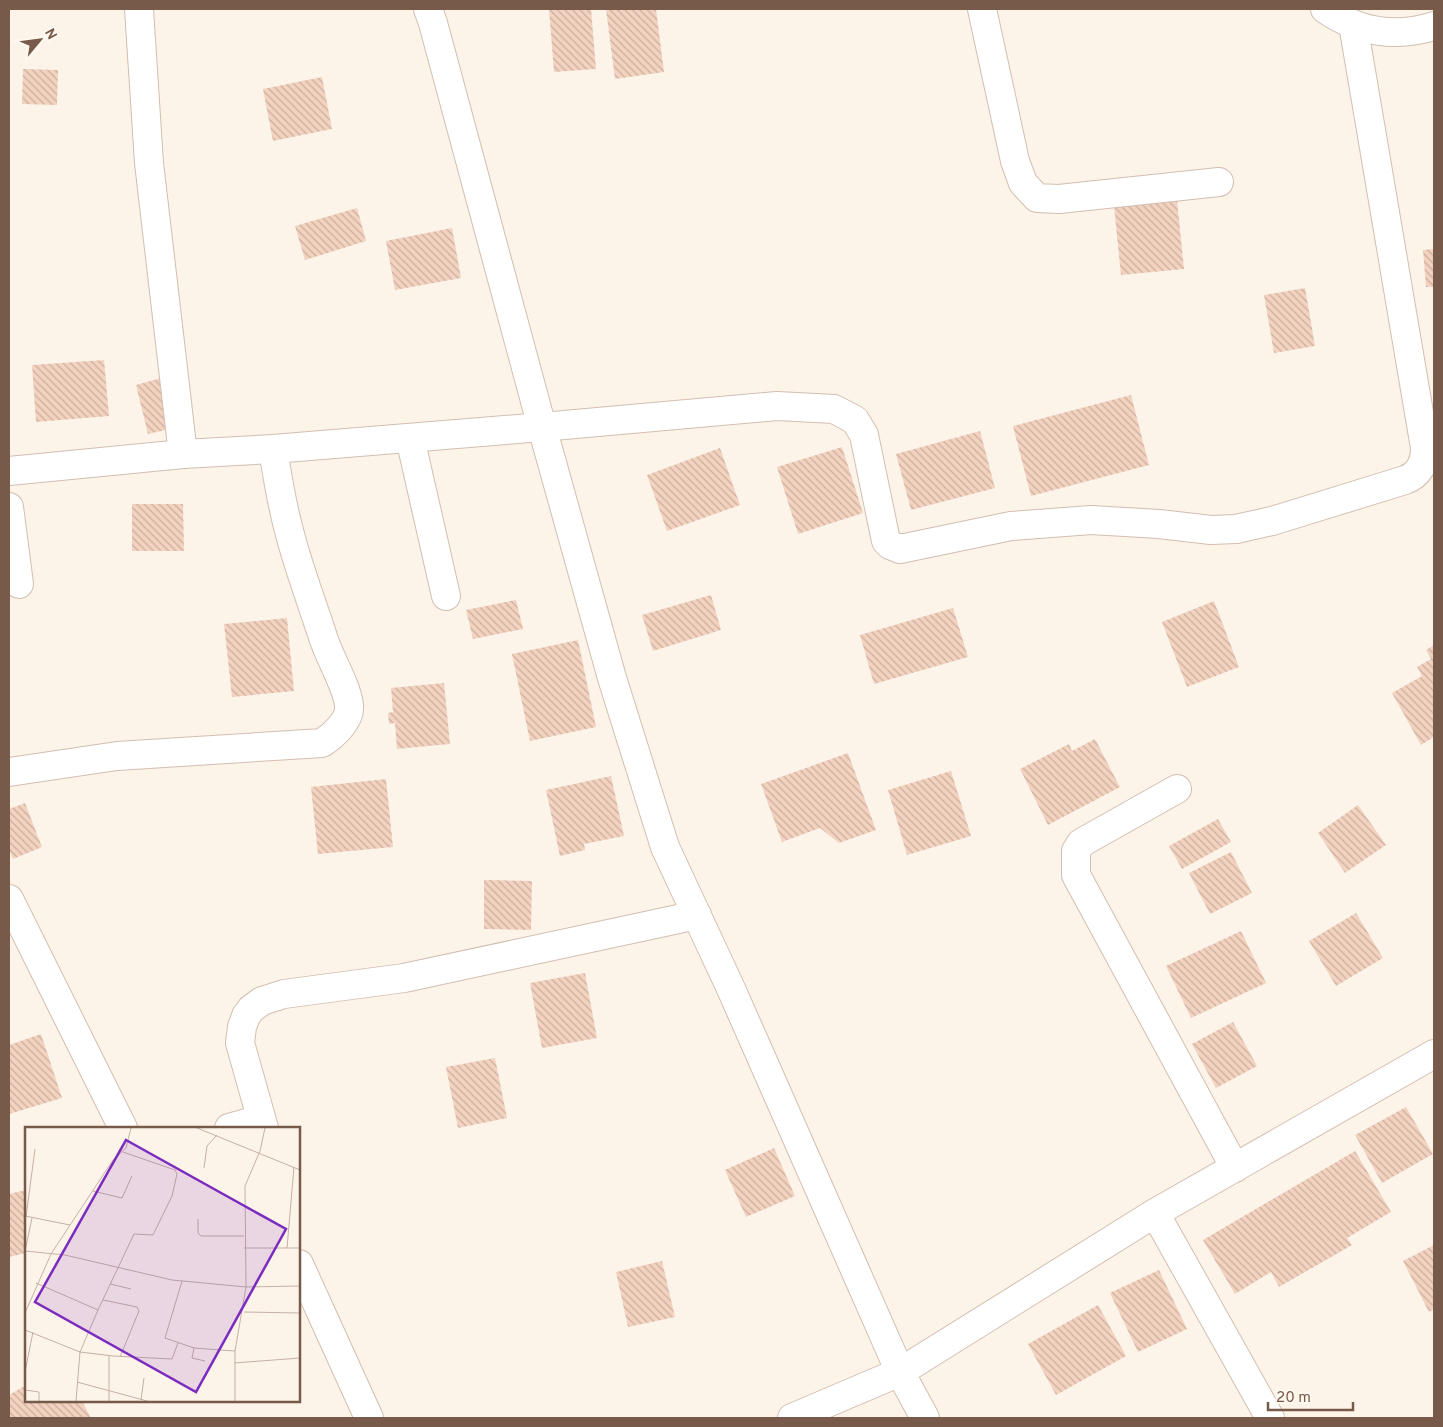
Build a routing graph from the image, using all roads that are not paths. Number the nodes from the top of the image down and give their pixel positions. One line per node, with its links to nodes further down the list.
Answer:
1 (139, 9): 11 (street)
2 (428, 9): 8 (street)
3 (982, 9): 7 (street)
4 (1325, 9): 5 (street)
5 (1353, 24): 6 (street); 8 (street)
6 (1434, 26)
7 (1219, 182)
8 (542, 427): 9 (street); 19 (street)
9 (410, 438): 10 (street); 15 (street)
10 (273, 449): 11 (street); 16 (street)
11 (183, 454): 12 (street)
12 (9, 471)
13 (9, 507): 14 (street)
14 (19, 584)
15 (446, 596)
16 (9, 772)
17 (1177, 789): 24 (street)
18 (9, 899): 22 (street)
19 (697, 915): 21 (street); 27 (street)
20 (1434, 1054): 24 (street)
21 (263, 1123): 23 (street)
22 (123, 1127)
23 (236, 1127)
24 (1235, 1168): 25 (street)
25 (1155, 1213): 27 (street); 31 (street)
26 (300, 1266): 28 (street)
27 (900, 1372): 29 (street); 30 (street)
28 (368, 1418)
29 (792, 1418)
30 (925, 1418)
31 (1270, 1418)

